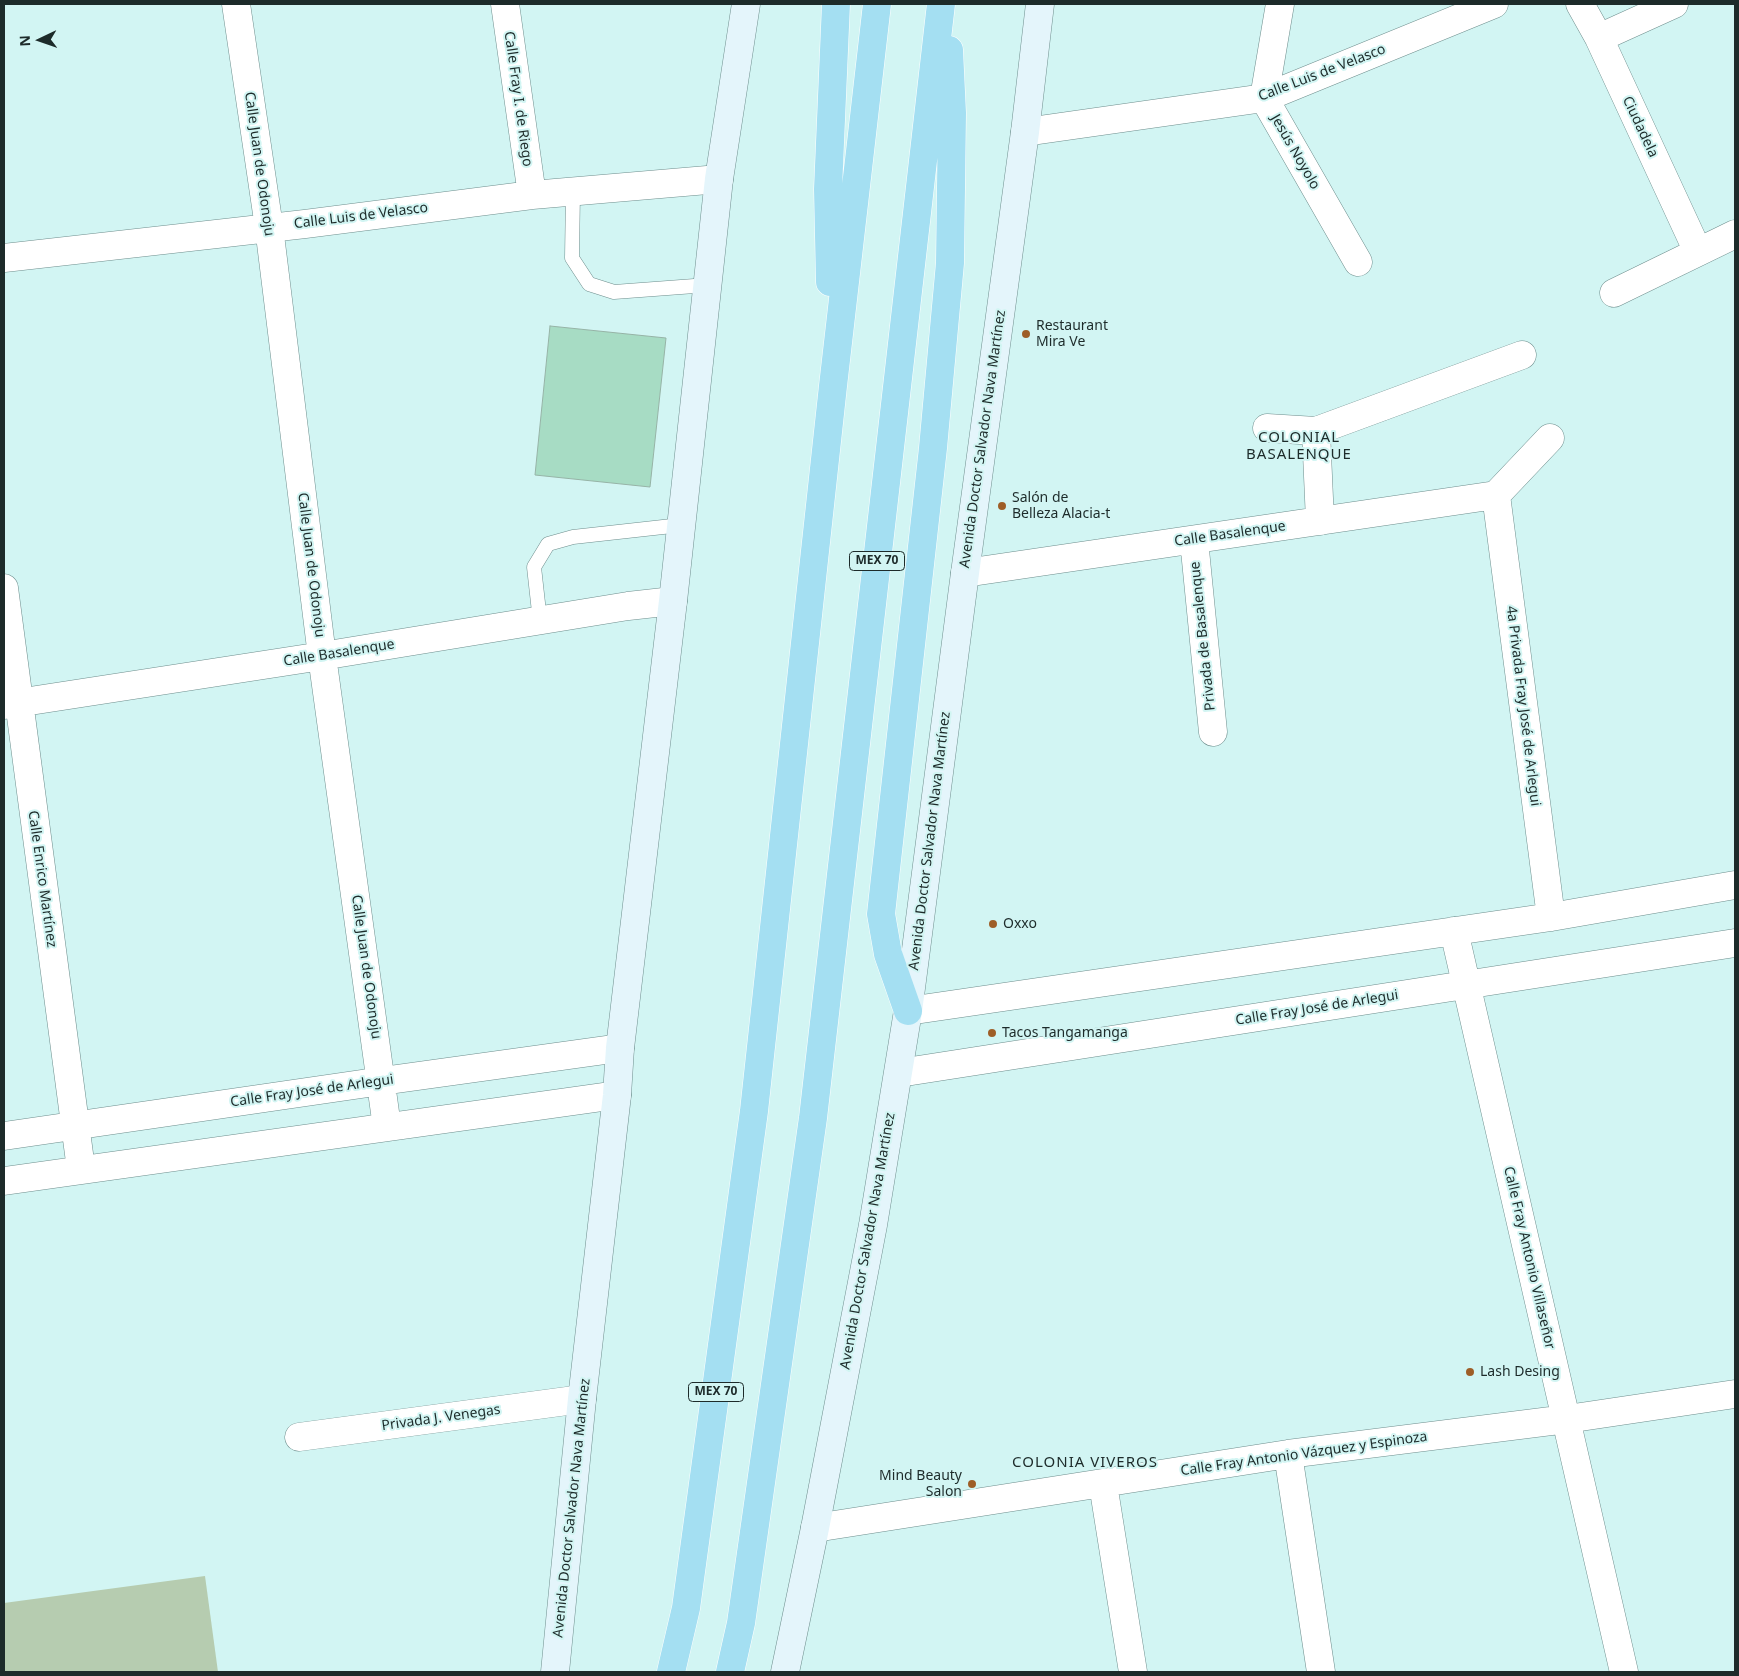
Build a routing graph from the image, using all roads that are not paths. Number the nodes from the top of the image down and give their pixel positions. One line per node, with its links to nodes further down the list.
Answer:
1 (236, 4): 19 (street, Calle Juan de Odonoju)
2 (505, 4): 18 (street, Calle Fray I. de Riego)
3 (746, 4): 16 (main road, Avenida Doctor Salvador Nava Martínez)
4 (836, 4): 27 (highway)
5 (877, 4): 27 (highway, MEX 70)
6 (941, 4): 66 (highway, MEX 70)
7 (946, 4): 47 (highway)
8 (1040, 4): 15 (main road, Avenida Doctor Salvador Nava Martínez)
9 (1280, 4): 14 (street, Jesús Noyolo)
10 (1494, 4): 14 (street, Calle Luis de Velasco)
11 (1580, 4): 13 (street, Ciudadela)
12 (1674, 4): 13 (street)
13 (1599, 38): 21 (street, Ciudadela)
14 (1264, 98): 15 (street, Calle Luis de Velasco); 23 (street, Jesús Noyolo)
15 (1025, 132): 35 (main road, Avenida Doctor Salvador Nava Martínez)
16 (720, 179): 17 (street, Calle Luis de Velasco); 24 (main road, Avenida Doctor Salvador Nava Martínez)
17 (573, 191): 18 (street, Calle Luis de Velasco); 24 (lane)
18 (532, 195): 19 (street, Calle Luis de Velasco)
19 (269, 227): 22 (street, Calle Luis de Velasco); 39 (street, Calle Juan de Odonoju)
20 (1735, 234): 21 (street)
21 (1698, 252): 25 (street)
22 (4, 258)
23 (1358, 262)
24 (708, 284): 33 (main road, Avenida Doctor Salvador Nava Martínez)
25 (1614, 293)
26 (1522, 355): 29 (street)
27 (833, 386): 65 (highway, MEX 70)
28 (1267, 428): 29 (street)
29 (1316, 432): 32 (street)
30 (1550, 438): 31 (street)
31 (1496, 495): 32 (street, Calle Basalenque); 43 (street, 4a Privada Fray José de Arlegui)
32 (1320, 521): 34 (street, Calle Basalenque)
33 (682, 525): 37 (main road, Avenida Doctor Salvador Nava Martínez); 38 (lane)
34 (1194, 540): 35 (street, Calle Basalenque); 41 (street, Privada de Basalenque)
35 (965, 573): 47 (main road, Avenida Doctor Salvador Nava Martínez)
36 (4, 588): 40 (street, Calle Enrico Martínez)
37 (673, 601): 38 (street, Calle Basalenque); 48 (main road, Avenida Doctor Salvador Nava Martínez)
38 (540, 621): 39 (street, Calle Basalenque)
39 (322, 656): 40 (street, Calle Basalenque); 50 (street, Calle Juan de Odonoju)
40 (11, 704): 52 (street, Calle Enrico Martínez)
41 (1213, 732)
42 (1735, 886): 43 (street)
43 (1551, 917): 44 (street)
44 (1454, 931): 46 (street, Calle Fray Antonio Villaseñor); 47 (street)
45 (1735, 943): 46 (street, Calle Fray José de Arlegui)
46 (1466, 984): 49 (street, Calle Fray José de Arlegui); 59 (street, Calle Fray Antonio Villaseñor)
47 (908, 1011): 49 (main road, Avenida Doctor Salvador Nava Martínez)
48 (620, 1048): 50 (street, Calle Fray José de Arlegui); 51 (main road, Avenida Doctor Salvador Nava Martínez)
49 (898, 1073): 63 (main road, Avenida Doctor Salvador Nava Martínez)
50 (382, 1081): 52 (street, Calle Fray José de Arlegui); 53 (street, Calle Juan de Odonoju)
51 (616, 1095): 53 (street); 58 (main road, Avenida Doctor Salvador Nava Martínez)
52 (75, 1126): 54 (street, Calle Fray José de Arlegui); 55 (street, Calle Enrico Martínez)
53 (387, 1127): 55 (street)
54 (4, 1136)
55 (81, 1169): 56 (street)
56 (4, 1181)
57 (1735, 1394): 59 (street, Calle Fray Antonio Vázquez y Espinoza)
58 (582, 1399): 60 (street, Privada J. Venegas); 64 (main road, Avenida Doctor Salvador Nava Martínez)
59 (1567, 1419): 61 (street, Calle Fray Antonio Vázquez y Espinoza); 70 (street, Calle Fray Antonio Villaseñor)
60 (299, 1437)
61 (1288, 1454): 62 (street, Calle Fray Antonio Vázquez y Espinoza); 69 (street)
62 (1103, 1484): 63 (street, Calle Fray Antonio Vázquez y Espinoza); 68 (street)
63 (815, 1528): 67 (main road, Avenida Doctor Salvador Nava Martínez)
64 (555, 1672)
65 (671, 1672)
66 (730, 1672)
67 (785, 1672)
68 (1133, 1672)
69 (1321, 1672)
70 (1624, 1672)

